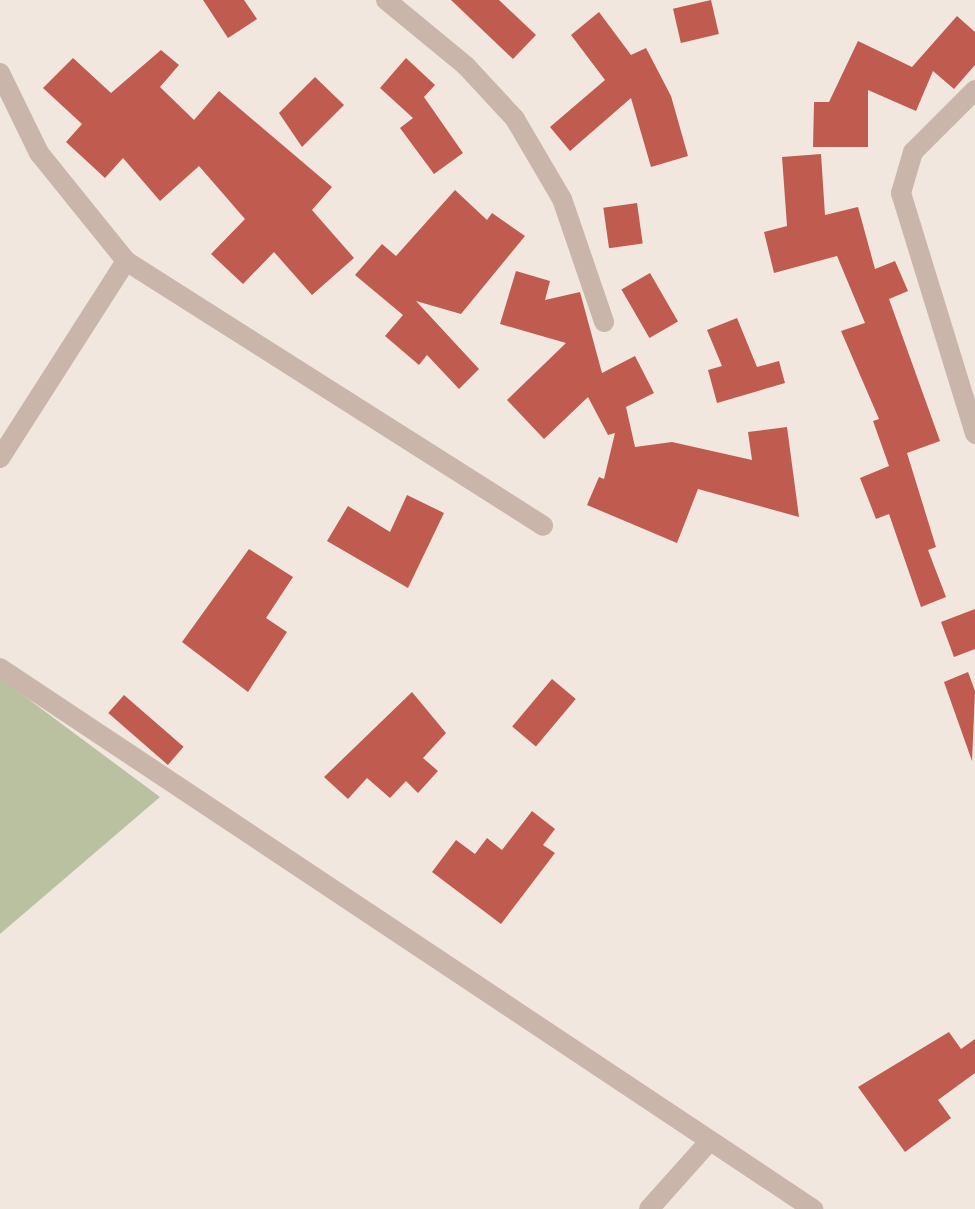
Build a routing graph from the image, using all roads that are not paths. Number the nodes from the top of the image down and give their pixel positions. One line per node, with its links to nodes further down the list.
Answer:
1 (386, 0): 5 (street)
2 (0, 73): 4 (street)
3 (975, 90): 6 (street)
4 (126, 261): 7 (street); 8 (street)
5 (604, 322)
6 (975, 434)
7 (0, 458)
8 (543, 526)
9 (0, 668): 10 (street)
10 (709, 1142): 11 (street); 12 (street)
11 (649, 1209)
12 (813, 1209)

